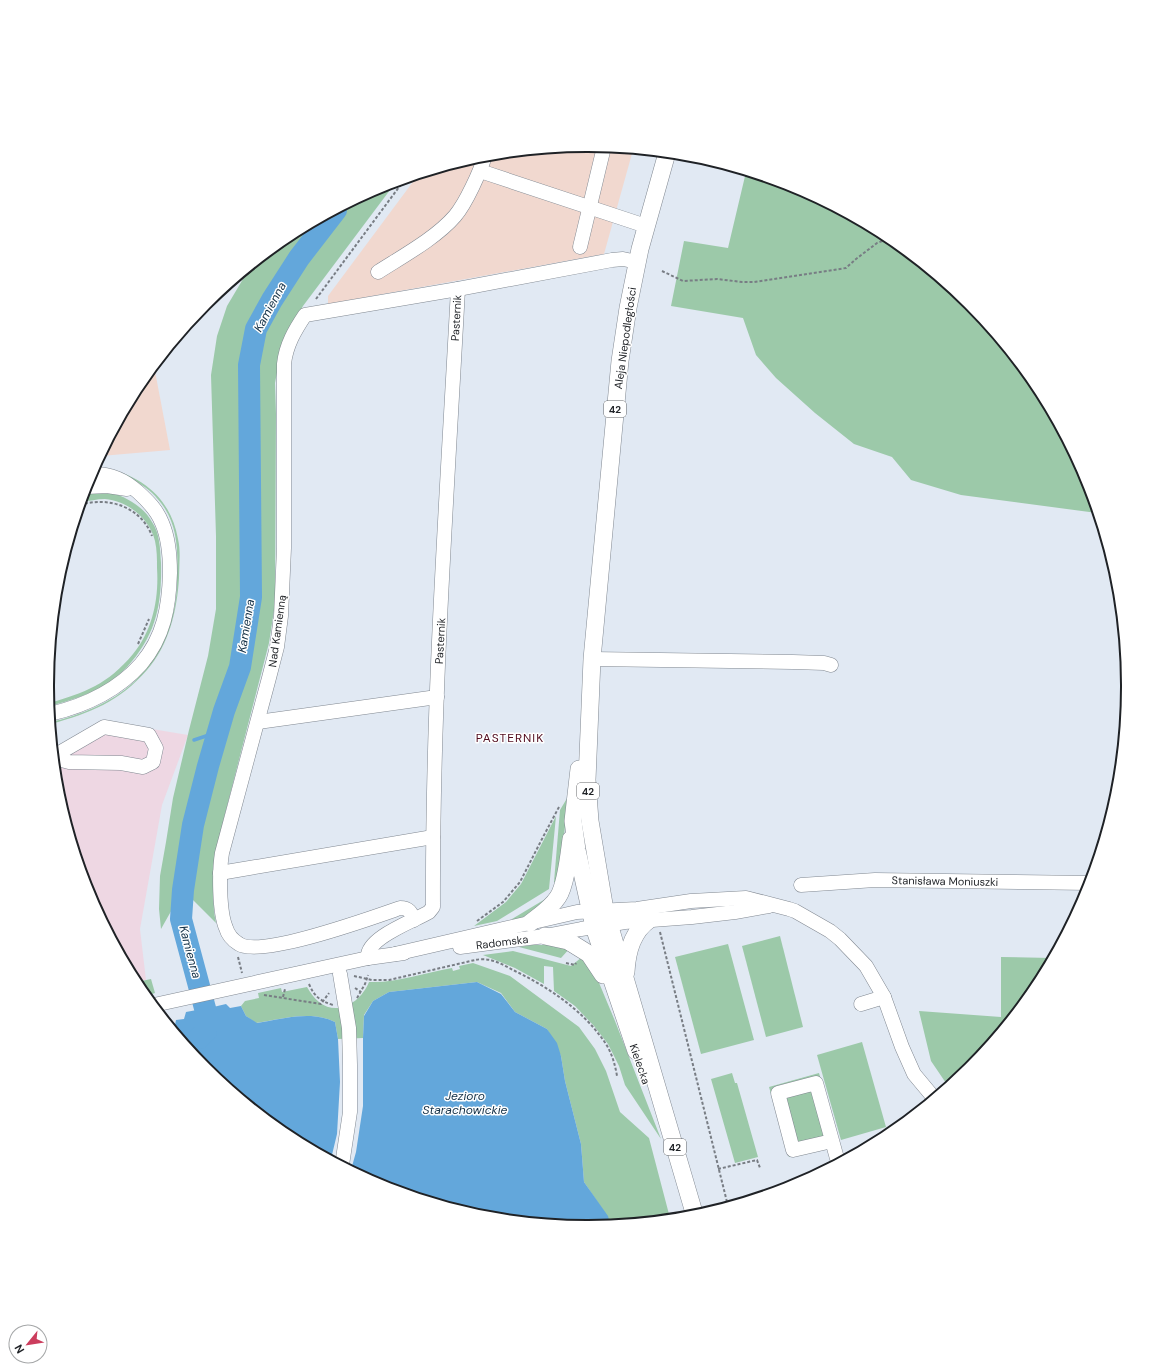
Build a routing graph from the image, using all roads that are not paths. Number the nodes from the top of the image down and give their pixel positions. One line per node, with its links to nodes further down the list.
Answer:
1 (603, 153): 5 (street)
2 (665, 158): 6 (main road, Aleja Niepodległości / 42)
3 (483, 163): 4 (street)
4 (480, 171): 5 (street); 9 (street)
5 (590, 207): 6 (street); 7 (street)
6 (646, 226): 8 (main road, Aleja Niepodległości / 42)
7 (580, 247)
8 (637, 262): 10 (street, Pasternik); 15 (main road, Aleja Niepodległości / 42)
9 (378, 272)
10 (458, 289): 11 (street, Pasternik); 17 (street, Pasternik)
11 (305, 315): 19 (street, Nad Kamienną)
12 (98, 475): 14 (street)
13 (93, 487): 14 (street)
14 (140, 494): 18 (street)
15 (592, 664): 16 (street); 22 (main road, Aleja Niepodległości / 42); 28 (main road, Aleja Niepodległości / 42)
16 (832, 665)
17 (437, 697): 19 (street); 23 (street, Pasternik)
18 (55, 713)
19 (258, 722): 24 (street, Nad Kamienną)
20 (59, 754): 21 (street)
21 (59, 759)
22 (573, 821): 28 (main road, Aleja Niepodległości / 42); 30 (main road)
23 (433, 837): 24 (street); 29 (street, Pasternik)
24 (220, 873): 29 (street, Nad Kamienną)
25 (1083, 883): 26 (street, Stanisława Moniuszki)
26 (801, 884)
27 (771, 905): 28 (street); 31 (street); 37 (street)
28 (600, 918): 30 (street, Radomska); 31 (street); 32 (street, Radomska); 36 (main road, Kielecka / 42); 40 (main road, Kielecka / 42)
29 (414, 920): 34 (street, Pasternik)
30 (530, 923): 33 (street, Radomska)
31 (655, 926): 36 (main road)
32 (544, 936): 33 (street, Radomska); 40 (main road)
33 (395, 954): 34 (street, Radomska)
34 (368, 958): 38 (street, Radomska)
35 (341, 977): 44 (street)
36 (626, 980): 45 (main road, Kielecka / 42)
37 (884, 997): 39 (street); 41 (street)
38 (159, 1004)
39 (861, 1004)
40 (623, 1014): 46 (main road, Kielecka / 42)
41 (931, 1094)
42 (832, 1140): 42 (street); 43 (street)
43 (837, 1157)
44 (343, 1159)
45 (691, 1209)
46 (691, 1209)

